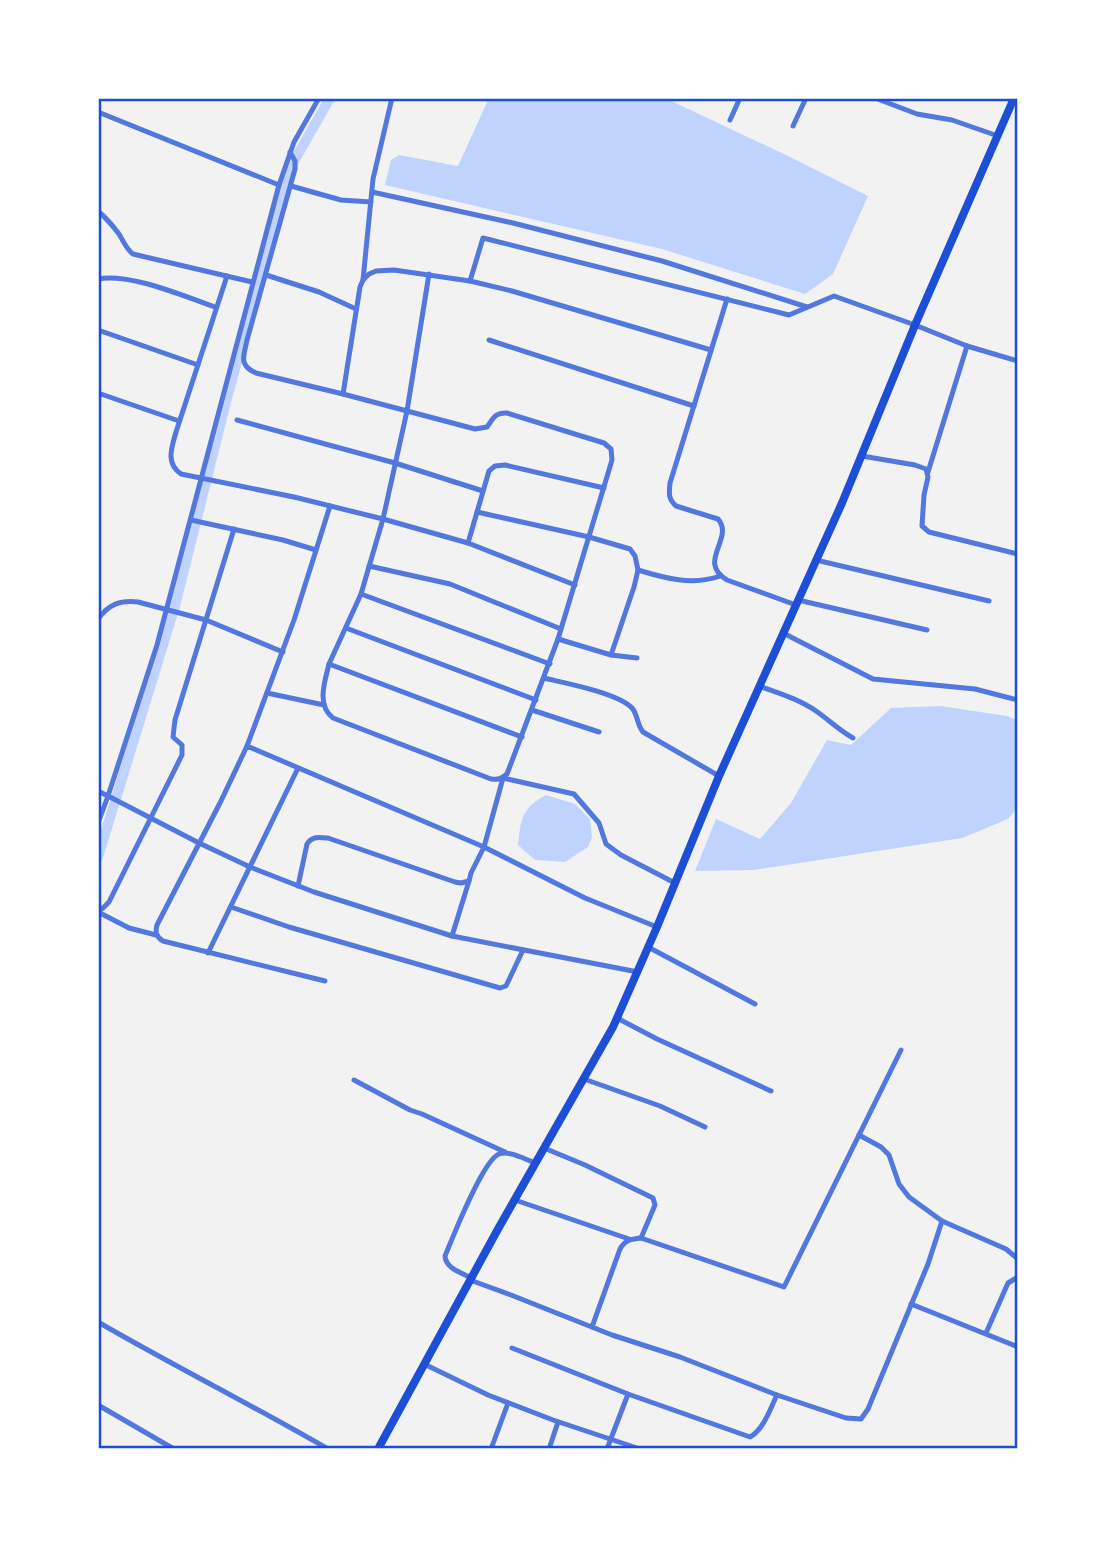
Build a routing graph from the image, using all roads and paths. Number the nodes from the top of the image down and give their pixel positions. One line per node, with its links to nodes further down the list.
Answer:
1 (319, 98): 11 (street)
2 (392, 98): 14 (street)
3 (740, 98): 8 (street)
4 (806, 98): 9 (street)
5 (875, 98): 10 (street)
6 (1014, 98): 10 (main road)
7 (98, 112): 12 (street)
8 (730, 120)
9 (793, 126)
10 (998, 136): 28 (main road)
11 (293, 157): 12 (street); 13 (street)
12 (279, 185): 23 (street)
13 (291, 186): 15 (street); 18 (street)
14 (372, 192): 15 (street); 26 (street)
15 (371, 202): 21 (street)
16 (98, 211): 19 (street)
17 (429, 274): 21 (street); 22 (street); 38 (street)
18 (266, 275): 27 (street); 36 (street)
19 (227, 276): 23 (street); 25 (street)
20 (98, 279): 25 (street)
21 (363, 280): 27 (street)
22 (470, 281): 24 (street); 32 (street)
23 (253, 282): 44 (street)
24 (727, 299): 26 (street); 32 (street)
25 (215, 307): 34 (street)
26 (807, 307): 28 (street)
27 (356, 309): 36 (street)
28 (915, 325): 31 (street); 41 (main road)
29 (98, 330): 34 (street)
30 (489, 340): 37 (street)
31 (967, 346): 33 (street); 43 (street)
32 (711, 350): 37 (street)
33 (1018, 361)
34 (198, 365): 40 (street)
35 (98, 393): 40 (street)
36 (343, 394): 38 (street)
37 (694, 406): 59 (street)
38 (407, 411): 42 (street); 45 (street)
39 (237, 420): 42 (street)
40 (179, 421): 44 (street)
41 (862, 456): 43 (street); 56 (main road)
42 (396, 463): 46 (street); 49 (street)
43 (928, 472): 55 (street)
44 (203, 478): 47 (street); 50 (street)
45 (604, 488): 46 (street); 52 (street)
46 (483, 491): 48 (street)
47 (330, 506): 49 (street); 54 (street)
48 (477, 512): 52 (street); 53 (street)
49 (383, 519): 53 (street); 57 (street)
50 (192, 520): 51 (street); 64 (street)
51 (234, 529): 54 (street); 66 (street)
52 (589, 537): 58 (street); 60 (street)
53 (468, 543): 60 (street)
54 (316, 550): 72 (street)
55 (1018, 554)
56 (816, 560): 62 (street); 63 (main road)
57 (369, 566): 61 (street); 68 (street)
58 (638, 570): 59 (street); 73 (street)
59 (720, 576): 63 (street)
60 (576, 584): 68 (street)
61 (361, 594): 67 (street); 76 (street)
62 (989, 601)
63 (797, 602): 69 (street); 70 (main road)
64 (168, 609): 65 (street); 66 (street); 92 (street)
65 (98, 619)
66 (206, 620): 72 (street); 93 (street)
67 (346, 628): 75 (street); 80 (street)
68 (561, 629): 71 (street)
69 (927, 630)
70 (783, 633): 78 (main road); 81 (street)
71 (558, 639): 73 (street); 76 (street)
72 (283, 652): 79 (street)
73 (611, 655): 74 (street)
74 (637, 658)
75 (329, 664): 82 (street); 85 (street)
76 (550, 664): 77 (street)
77 (544, 678): 80 (street); 89 (street)
78 (759, 686): 86 (street); 89 (main road)
79 (267, 693): 82 (street); 87 (street)
80 (536, 700): 83 (street)
81 (1018, 700)
82 (324, 705): 90 (street)
83 (532, 710): 84 (street); 85 (street)
84 (599, 732)
85 (522, 737): 90 (street)
86 (853, 738)
87 (247, 746): 88 (street); 95 (street)
88 (298, 768): 96 (street); 97 (street)
89 (719, 776): 99 (main road)
90 (503, 778): 96 (street); 99 (street)
91 (98, 791): 92 (street)
92 (110, 797): 93 (street); 94 (street)
93 (151, 818): 95 (street); 102 (street)
94 (98, 823)
95 (199, 843): 97 (street); 104 (street)
96 (484, 847): 98 (street); 103 (street)
97 (250, 867): 100 (street); 101 (street)
98 (469, 881): 100 (street); 105 (street)
99 (675, 883): 103 (main road)
100 (298, 886): 105 (street)
101 (231, 907): 107 (street); 108 (street)
102 (98, 911): 104 (street)
103 (657, 927): 106 (main road)
104 (156, 934): 108 (street)
105 (452, 936): 107 (street)
106 (648, 947): 109 (main road); 111 (street)
107 (523, 950): 109 (street)
108 (208, 953): 110 (street)
109 (638, 972): 112 (main road)
110 (325, 981)
111 (755, 1004)
112 (617, 1018): 114 (main road); 116 (street)
113 (901, 1050): 118 (street)
114 (584, 1079): 117 (street); 119 (main road)
115 (354, 1080): 120 (street)
116 (771, 1091)
117 (705, 1127)
118 (859, 1135): 123 (street); 124 (street)
119 (544, 1148): 121 (main road); 124 (street)
120 (506, 1153): 121 (street); 128 (street)
121 (536, 1163): 122 (main road)
122 (515, 1200): 125 (street); 128 (main road)
123 (942, 1222): 126 (street); 129 (street)
124 (640, 1238): 125 (street)
125 (629, 1239): 131 (street)
126 (1018, 1259)
127 (1018, 1277): 132 (street)
128 (471, 1279): 131 (street); 135 (main road)
129 (911, 1304): 132 (street); 137 (street)
130 (98, 1322): 143 (street)
131 (592, 1326): 137 (street)
132 (986, 1334): 133 (street)
133 (1018, 1347)
134 (512, 1348): 136 (street)
135 (424, 1364): 138 (street); 144 (main road)
136 (628, 1394): 137 (street); 141 (street)
137 (777, 1395)
138 (508, 1403): 140 (street); 145 (street)
139 (98, 1405): 142 (street)
140 (558, 1422): 141 (street); 146 (street)
141 (610, 1439): 147 (street); 148 (street)
142 (174, 1449)
143 (328, 1449)
144 (378, 1449)
145 (491, 1449)
146 (549, 1449)
147 (607, 1449)
148 (640, 1449)

